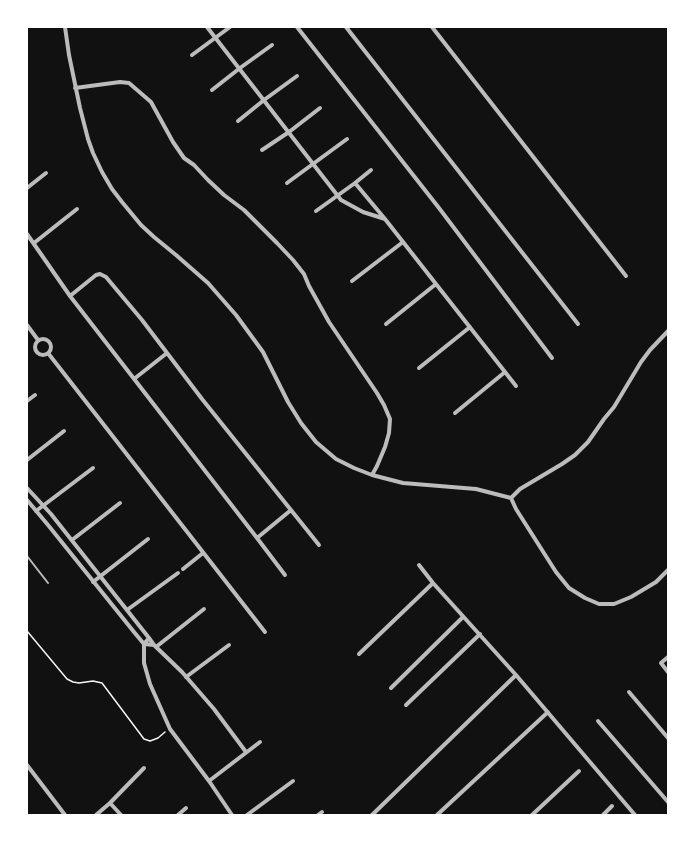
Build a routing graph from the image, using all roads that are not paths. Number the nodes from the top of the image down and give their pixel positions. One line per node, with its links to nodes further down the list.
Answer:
1 (65, 27): 12 (street)
2 (207, 27): 7 (street)
3 (230, 27): 7 (street)
4 (297, 27): 45 (street)
5 (346, 27): 38 (street)
6 (432, 27): 33 (street)
7 (215, 37): 9 (street); 10 (street)
8 (272, 45): 10 (street)
9 (192, 55)
10 (240, 68): 13 (street); 14 (street)
11 (297, 76): 14 (street)
12 (76, 88): 56 (street); 56 (street)
13 (212, 90)
14 (264, 100): 16 (street); 17 (street)
15 (320, 108): 17 (street)
16 (238, 121)
17 (289, 132): 19 (street); 20 (street)
18 (347, 138): 20 (street)
19 (262, 150)
20 (313, 163): 23 (street); 26 (street)
21 (371, 170): 24 (street)
22 (46, 173): 25 (street)
23 (287, 182)
24 (355, 183): 26 (street); 29 (street)
25 (27, 188)
26 (338, 195): 28 (street); 29 (street)
27 (77, 209): 32 (street)
28 (316, 211)
29 (385, 219): 31 (street)
30 (27, 234): 32 (street)
31 (403, 242): 34 (street); 35 (street)
32 (34, 243): 36 (street)
33 (626, 276)
34 (352, 281)
35 (436, 284): 37 (street); 40 (street)
36 (70, 296): 43 (street); 48 (street)
37 (386, 324)
38 (578, 324)
39 (27, 325): 42 (street)
40 (470, 327): 46 (street); 47 (street)
41 (668, 331): 58 (street)
42 (38, 340): 44 (street); 44 (street)
43 (167, 353): 48 (street); 62 (street)
44 (48, 354): 68 (street)
45 (552, 358)
46 (419, 368)
47 (505, 372): 49 (street); 52 (street)
48 (134, 379): 64 (street)
49 (516, 386)
50 (35, 395): 51 (street)
51 (27, 401)
52 (455, 413)
53 (64, 431): 54 (street)
54 (27, 460)
55 (93, 468): 61 (street)
56 (372, 475): 58 (street)
57 (27, 488): 61 (street)
58 (511, 498): 72 (street)
59 (27, 500): 63 (street)
60 (120, 504): 66 (street)
61 (44, 506): 63 (street); 66 (street)
62 (291, 510): 64 (street); 67 (street)
63 (36, 511): 76 (street)
64 (257, 538): 74 (street)
65 (148, 539): 75 (street)
66 (72, 540): 75 (street)
67 (319, 545)
68 (203, 552): 71 (street); 82 (street)
69 (27, 556): 78 (lane)
70 (419, 565): 77 (street)
71 (183, 568)
72 (668, 570)
73 (178, 573): 80 (street)
74 (285, 575)
75 (100, 576): 76 (street); 80 (street)
76 (93, 582): 85 (street)
77 (433, 582): 81 (street); 88 (street)
78 (48, 583)
79 (204, 609): 87 (street)
80 (127, 610): 84 (street)
81 (463, 617): 83 (street); 93 (street)
82 (265, 632)
83 (480, 634): 91 (street); 95 (street)
84 (149, 638): 85 (street); 87 (street)
85 (144, 644): 87 (street); 104 (street)
86 (229, 645): 92 (street)
87 (155, 646): 92 (street)
88 (359, 654)
89 (668, 657): 90 (street)
90 (668, 672)
91 (516, 675): 96 (street); 117 (street)
92 (186, 677): 100 (street)
93 (391, 688)
94 (629, 692): 98 (street)
95 (406, 704)
96 (548, 712): 118 (street); 120 (street)
97 (598, 721): 106 (street)
98 (668, 738)
99 (260, 742): 100 (street)
100 (246, 752): 104 (street)
101 (27, 765): 111 (street)
102 (144, 768): 107 (street)
103 (579, 771): 110 (street)
104 (209, 781): 115 (street)
105 (293, 781): 116 (street)
106 (668, 802)
107 (110, 804): 112 (street); 113 (street)
108 (612, 806): 119 (street)
109 (186, 808): 114 (street)
110 (534, 814)
111 (65, 815)
112 (96, 815)
113 (121, 815)
114 (178, 815)
115 (232, 815)
116 (247, 815)
117 (372, 815)
118 (437, 815)
119 (602, 815)
120 (635, 815)

